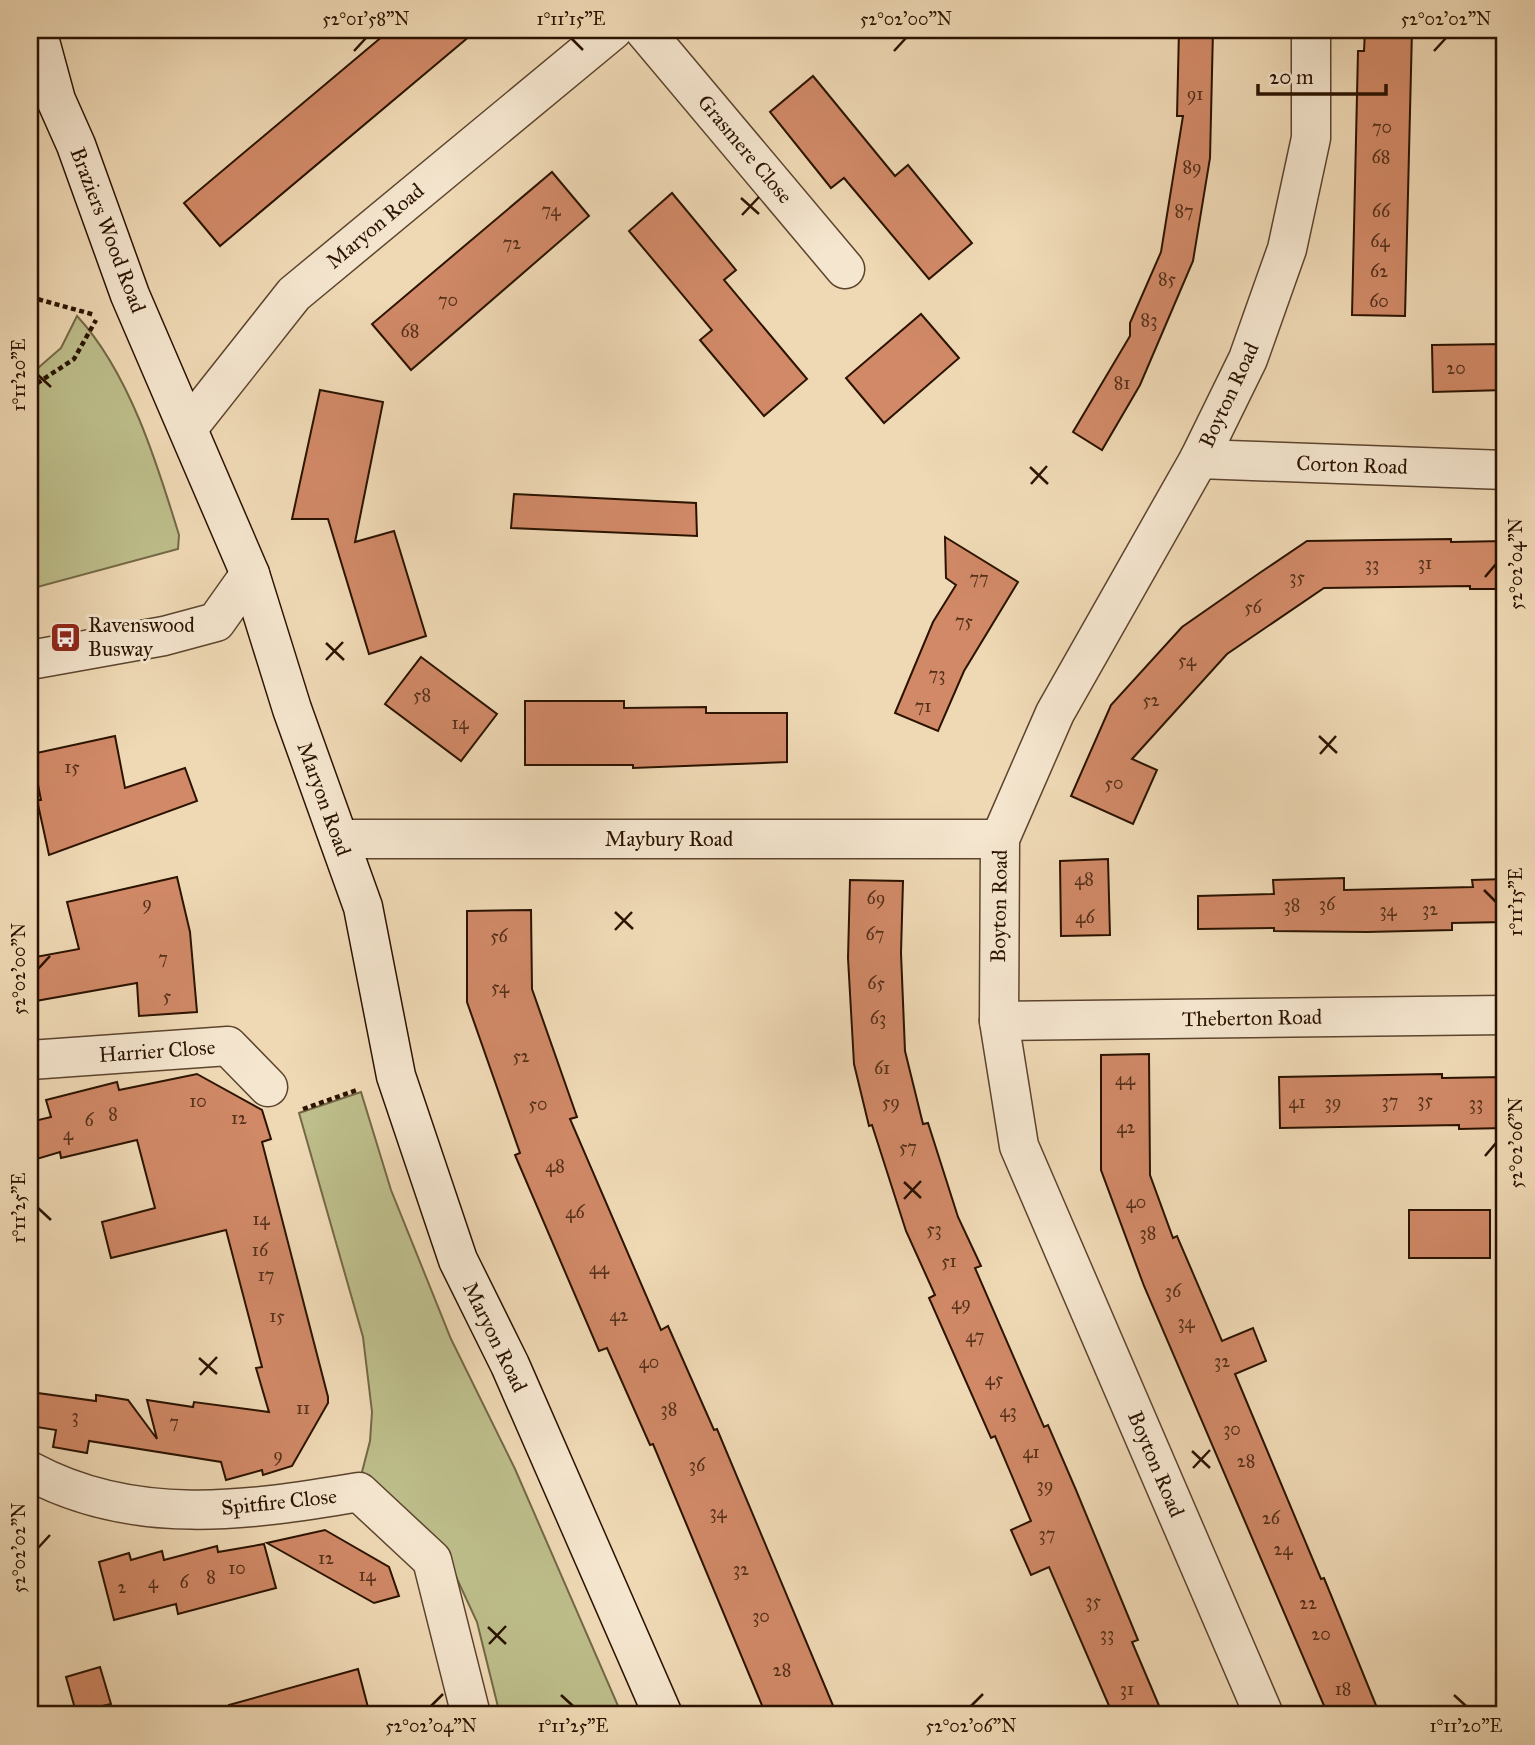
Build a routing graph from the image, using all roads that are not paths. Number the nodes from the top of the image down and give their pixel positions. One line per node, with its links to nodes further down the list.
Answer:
1 (37, 30): 6 (street, Braziers Wood Road)
2 (613, 30): 6 (street, Maryon Road)
3 (645, 30): 5 (street, Grasmere Close)
4 (1311, 30): 7 (street, Boyton Road)
5 (845, 269)
6 (188, 428): 9 (street, Maryon Road)
7 (1199, 459): 8 (street, Corton Road); 12 (street, Boyton Road)
8 (1505, 470)
9 (250, 574): 10 (street); 11 (street, Maryon Road)
10 (30, 660)
11 (339, 838): 12 (street, Maybury Road); 19 (street, Maryon Road)
12 (1000, 839): 14 (street, Boyton Road)
13 (1505, 1015): 14 (street, Theberton Road)
14 (999, 1021): 20 (street, Boyton Road)
15 (30, 1060): 16 (street, Harrier Close)
16 (268, 1087)
17 (30, 1471): 18 (street, Spitfire Close)
18 (471, 1715)
19 (663, 1715)
20 (1264, 1715)

